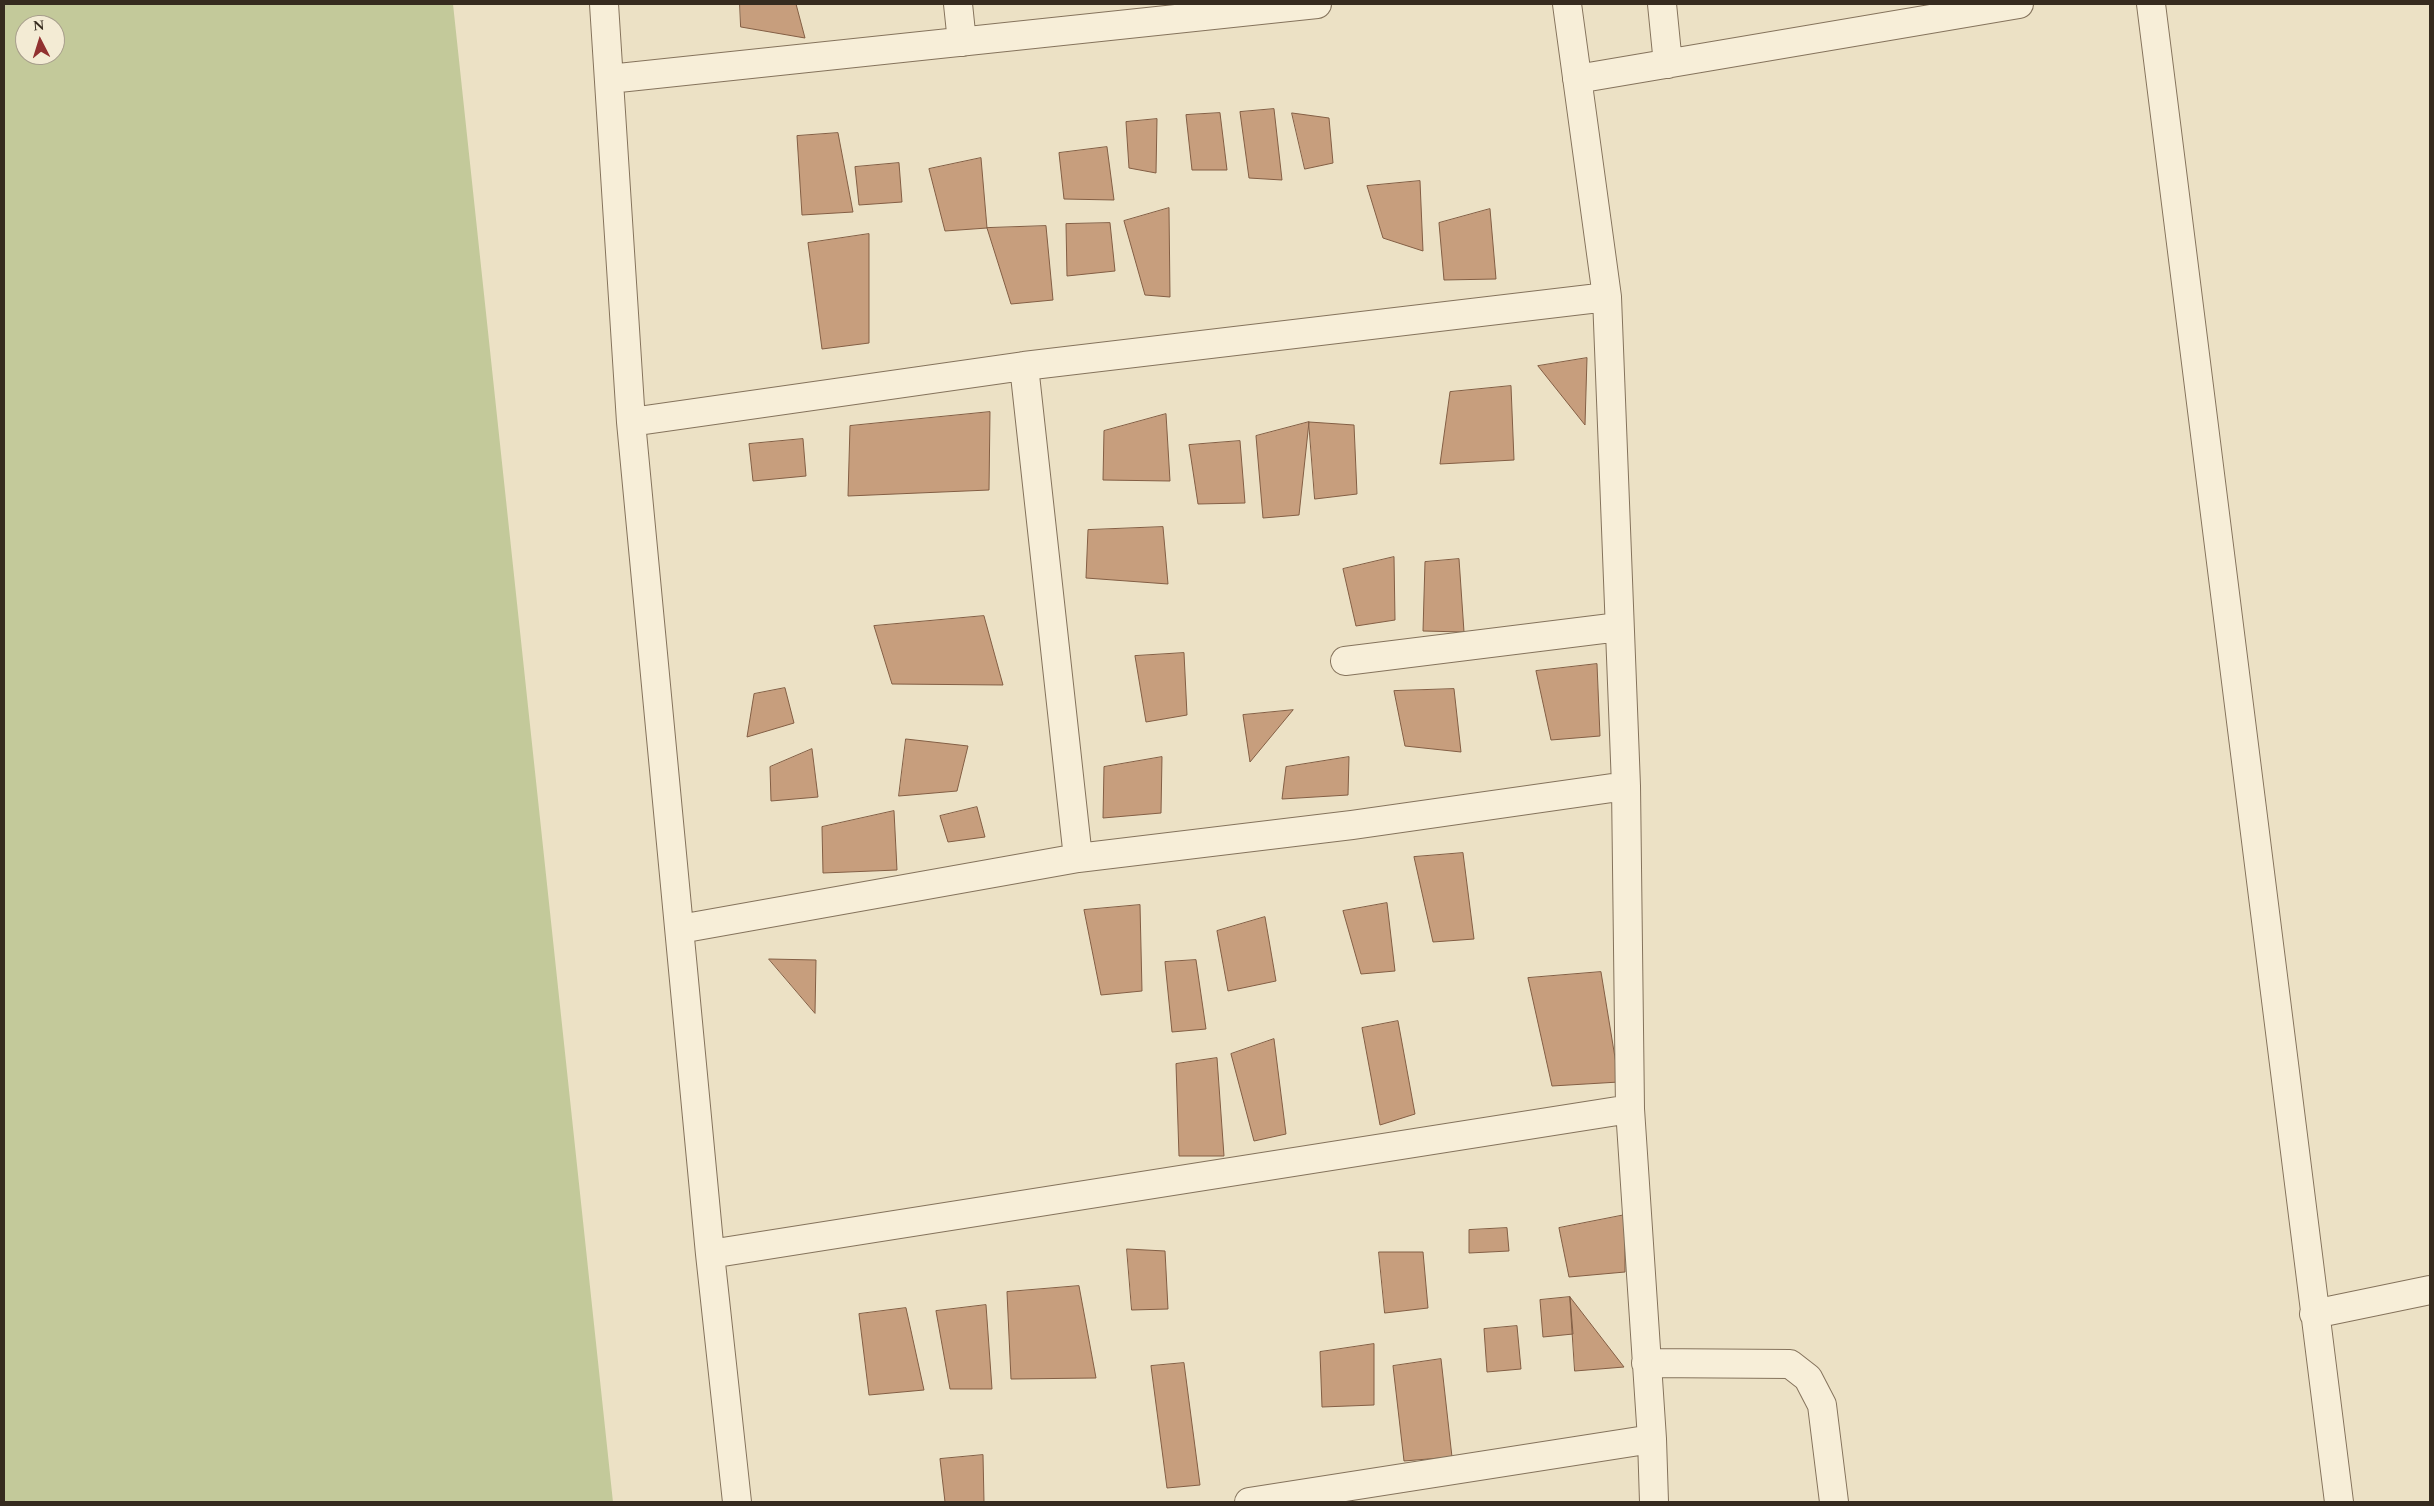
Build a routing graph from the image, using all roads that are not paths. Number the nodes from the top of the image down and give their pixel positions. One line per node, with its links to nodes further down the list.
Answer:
1 (604, 4): 10 (street)
2 (958, 4): 8 (street)
3 (1317, 4): 8 (street)
4 (1567, 4): 11 (street)
5 (1662, 4): 9 (street)
6 (2019, 4): 9 (street)
7 (2151, 4): 23 (street)
8 (962, 42): 10 (street)
9 (1668, 64): 11 (street)
10 (609, 79): 14 (street)
11 (1578, 79): 12 (street)
12 (1607, 297): 13 (street); 15 (street)
13 (1024, 366): 14 (street); 18 (street)
14 (631, 422): 19 (street)
15 (1619, 627): 16 (street); 17 (street)
16 (1345, 661)
17 (1626, 786): 18 (street); 20 (street)
18 (1078, 858): 19 (street)
19 (680, 929): 21 (street)
20 (1630, 1109): 21 (street); 24 (street)
21 (710, 1254): 26 (street)
22 (2430, 1290): 23 (street)
23 (2314, 1314): 30 (street)
24 (1646, 1363): 25 (street); 29 (street)
25 (1652, 1439): 27 (street); 28 (street)
26 (737, 1502)
27 (1249, 1502)
28 (1654, 1502)
29 (1834, 1502)
30 (2338, 1502)

